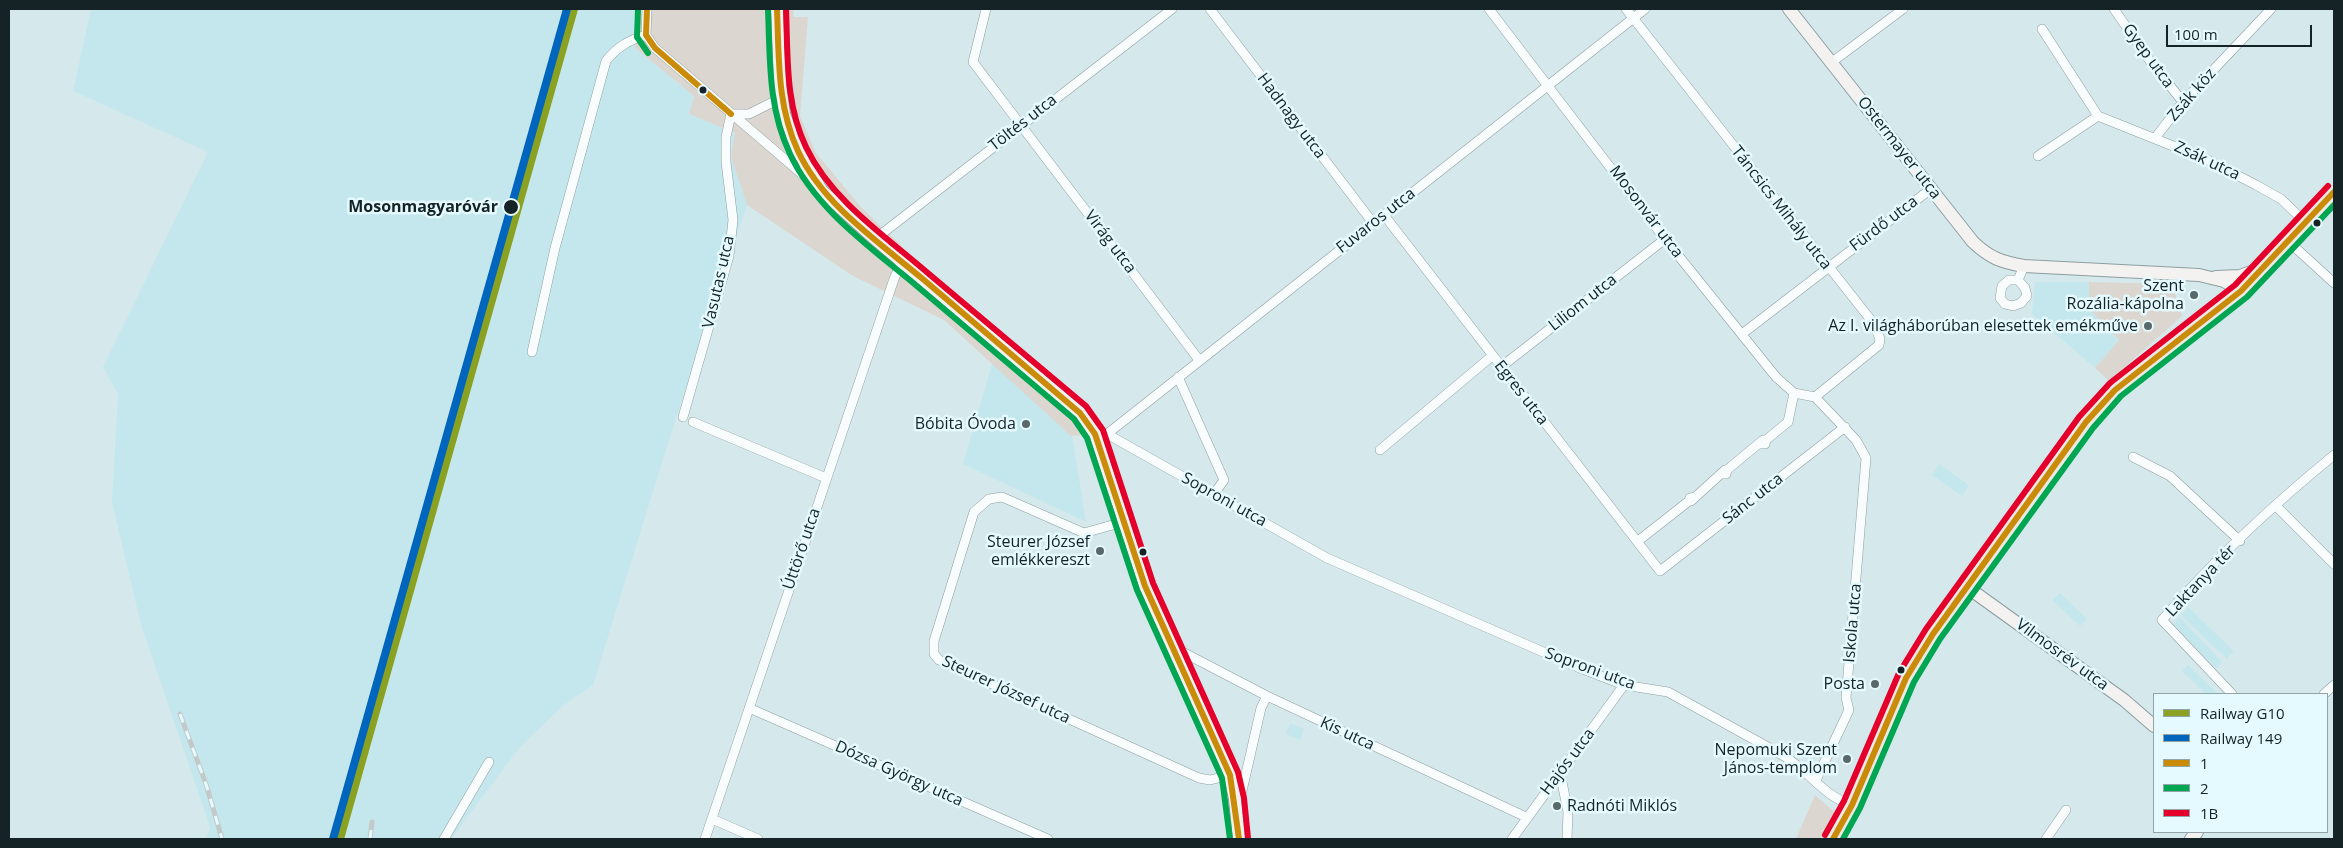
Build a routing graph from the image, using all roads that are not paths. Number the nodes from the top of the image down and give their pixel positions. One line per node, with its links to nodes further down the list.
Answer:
1 (647, 9): 15 (street)
2 (777, 9): 18 (street, Soproni utca)
3 (986, 9): 22 (street, Virág utca)
4 (1172, 9): 22 (street, Töltés utca)
5 (1210, 9): 29 (street, Hadnagy utca)
6 (1490, 9): 17 (street, Mosonvár utca)
7 (1626, 9): 13 (street, Táncsics Mihály utca)
8 (1645, 9): 13 (street, Fuvaros utca)
9 (1790, 9): 16 (street, Ostermayer utca)
10 (1903, 9): 16 (street)
11 (2114, 9): 19 (street, Gyep utca)
12 (2271, 9): 19 (street, Zsák köz)
13 (1633, 18): 17 (street, Fuvaros utca); 37 (street, Táncsics Mihály utca)
14 (2042, 29): 21 (street)
15 (646, 35): 20 (street); 43 (street)
16 (1832, 62): 25 (street, Ostermayer utca)
17 (1550, 85): 28 (street, Fuvaros utca); 32 (street, Mosonvár utca)
18 (781, 98): 20 (street); 26 (street, Soproni utca)
19 (2183, 102): 23 (street, Zsák köz)
20 (731, 114): 26 (street); 50 (street, Vasutas utca)
21 (2098, 116): 23 (street, Zsák utca); 24 (street)
22 (1020, 124): 31 (street, Töltés utca); 45 (street, Virág utca)
23 (2155, 138): 30 (street, Zsák utca)
24 (2038, 156)
25 (1932, 188): 35 (street, Ostermayer utca); 37 (street, Fürdő utca)
26 (822, 191): 31 (street, Soproni utca)
27 (2334, 192): 30 (main road)
28 (1384, 215): 29 (street, Fuvaros utca); 44 (street, Egres utca)
29 (1373, 223): 45 (street, Fuvaros utca)
30 (2306, 223): 33 (main road)
31 (875, 239): 34 (street, Soproni utca)
32 (1665, 239): 42 (street, Mosonvár utca); 46 (street, Liliom utca)
33 (2288, 241): 36 (main road); 40 (street)
34 (902, 261): 53 (street, Soproni utca); 57 (street, Úttörő utca)
35 (2024, 266): 38 (street, Ostermayer utca); 39 (street)
36 (2265, 267): 38 (street); 41 (main road)
37 (1828, 268): 42 (street, Fürdő utca); 49 (street, Táncsics Mihály utca)
38 (2209, 278): 41 (street)
39 (2018, 280): 39 (street)
40 (2334, 283)
41 (2241, 291): 65 (main road)
42 (1742, 334): 48 (street, Mosonvár utca)
43 (532, 352)
44 (1492, 356): 46 (street, Egres utca); 54 (street)
45 (1199, 360): 47 (street, Fuvaros utca)
46 (1501, 368): 61 (street, Egres utca)
47 (1178, 377): 53 (street, Fuvaros utca); 58 (street)
48 (1794, 393): 49 (street); 61 (street)
49 (1815, 397): 52 (street, Iskola utca)
50 (683, 417)
51 (694, 422): 57 (street)
52 (1845, 427): 64 (street, Sánc utca); 75 (street, Iskola utca)
53 (1101, 434): 58 (street, Soproni utca); 60 (street)
54 (1380, 450)
55 (2334, 455): 59 (street, Laktanya tér)
56 (2133, 457): 62 (street)
57 (826, 478): 70 (street, Úttörő utca)
58 (1214, 494): 67 (street, Soproni utca)
59 (2276, 506): 62 (street, Laktanya tér); 63 (street)
60 (1123, 522): 66 (street); 74 (street, Steurer József utca)
61 (1638, 541): 64 (street, Egres utca)
62 (2240, 541): 68 (street, Laktanya tér)
63 (2334, 564)
64 (1660, 571)
65 (1968, 587): 71 (street, Vilmosrév utca); 77 (main road)
66 (1170, 646): 69 (street, Kis utca); 74 (street)
67 (1624, 685): 73 (street, Hajós utca); 75 (street, Soproni utca)
68 (2231, 693)
69 (1268, 696): 76 (street); 79 (street, Kis utca)
70 (749, 708): 80 (street, Úttörő utca); 84 (street, Dózsa György utca)
71 (2153, 725)
72 (489, 762): 81 (street)
73 (1560, 772): 79 (street, Hajós utca); 87 (street)
74 (1230, 775): 76 (street)
75 (1816, 780): 77 (street, Soproni utca)
76 (1235, 799): 85 (street)
77 (1852, 805): 88 (main road)
78 (2066, 810): 89 (street)
79 (1526, 817): 86 (street, Hajós utca)
80 (712, 819): 82 (street, Úttörő utca); 83 (street)
81 (444, 839)
82 (706, 839)
83 (758, 839)
84 (1048, 839)
85 (1239, 839)
86 (1512, 839)
87 (1567, 839)
88 (1834, 839)
89 (2046, 839)

